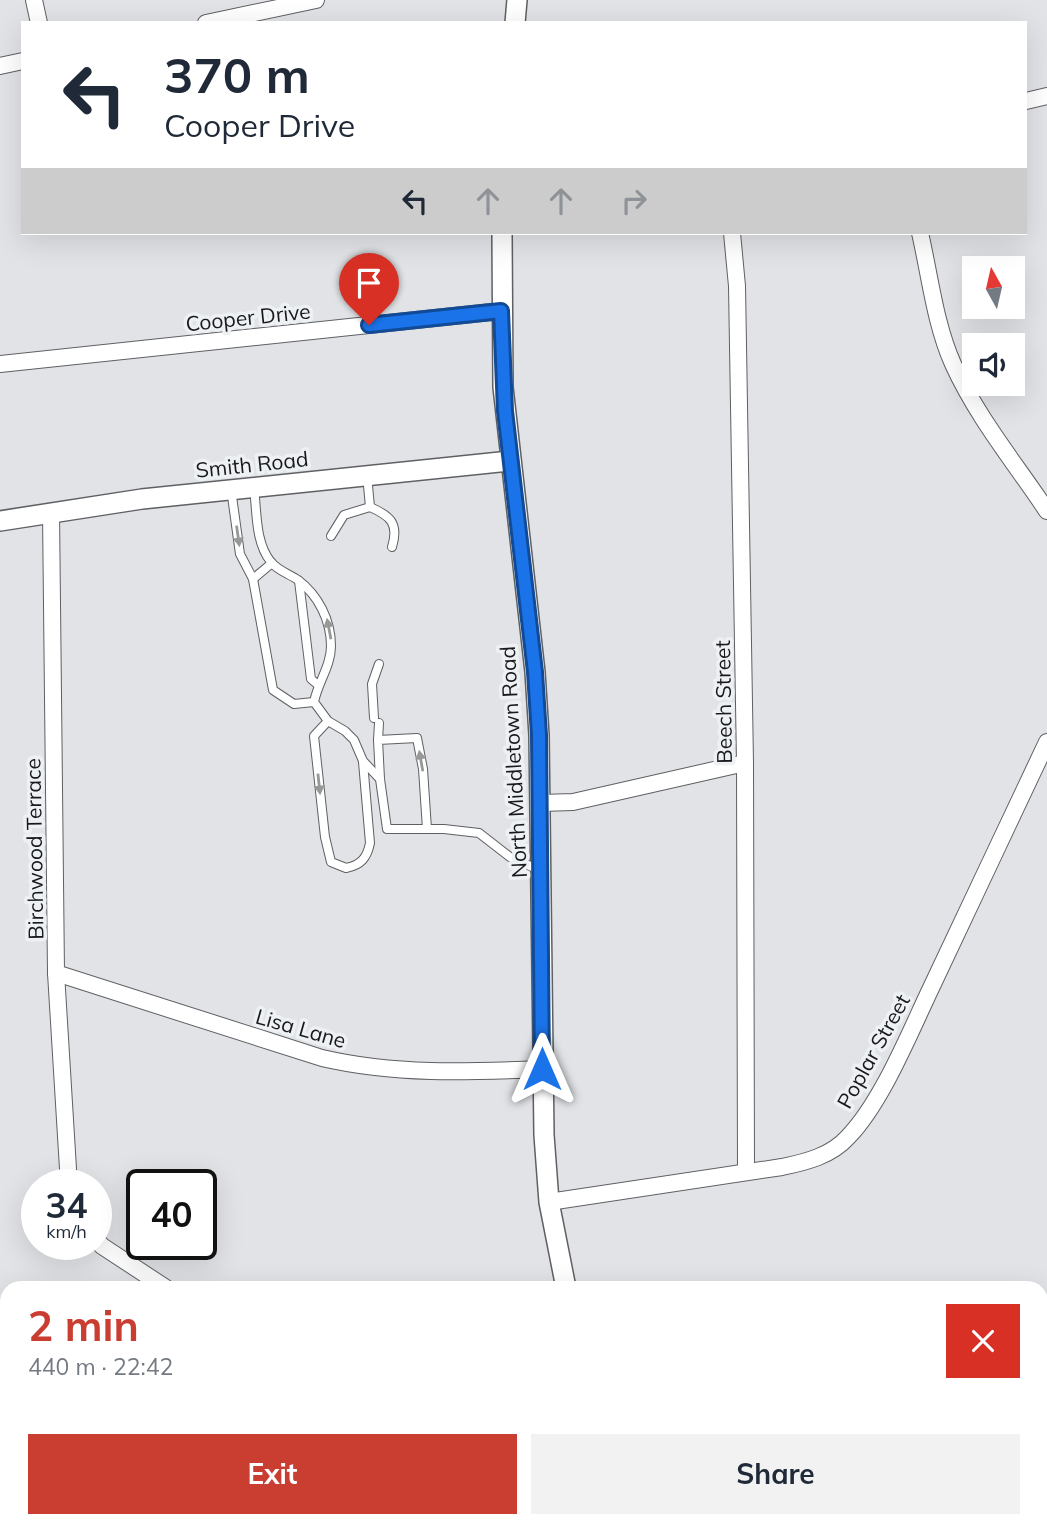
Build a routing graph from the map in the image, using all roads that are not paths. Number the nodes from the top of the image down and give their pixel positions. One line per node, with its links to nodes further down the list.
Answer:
1 (34, 0): 5 (street)
2 (316, 0): 4 (street)
3 (517, 0): 7 (street)
4 (269, 5): 6 (street)
5 (39, 21)
6 (212, 21)
7 (516, 21)
8 (21, 61): 9 (street)
9 (0, 66)
10 (1047, 96): 11 (street)
11 (1027, 101)
12 (502, 235): 15 (street, North Middletown Road)
13 (732, 235): 37 (street, Beech Street)
14 (920, 235): 22 (street)
15 (501, 311): 16 (street, Cooper Drive); 17 (street, North Middletown Road)
16 (0, 364)
17 (510, 461): 18 (street, Smith Road); 39 (street, North Middletown Road)
18 (367, 475): 19 (street, Smith Road); 21 (lane)
19 (254, 486): 20 (street, Smith Road); 27 (lane)
20 (232, 489): 23 (street, Smith Road); 28 (lane, one-way to 28)
21 (370, 507): 25 (lane); 26 (lane)
22 (1047, 511)
23 (51, 512): 24 (street, Smith Road); 42 (street, Birchwood Terrace)
24 (0, 521)
25 (331, 536)
26 (392, 547)
27 (272, 563): 28 (lane); 29 (lane)
28 (253, 579): 32 (lane)
29 (299, 581): 31 (lane); 31 (lane, one-way to 29)
30 (379, 664): 34 (lane)
31 (317, 684): 32 (lane)
32 (314, 702): 33 (lane)
33 (328, 721): 36 (lane); 36 (lane, one-way to 36)
34 (378, 740): 38 (lane); 40 (lane, one-way to 34)
35 (1047, 742): 45 (street, Poplar Street)
36 (363, 761): 38 (lane)
37 (745, 763): 39 (street); 45 (street, Beech Street)
38 (380, 779): 40 (lane)
39 (541, 803): 41 (street, North Middletown Road)
40 (427, 829): 41 (lane)
41 (541, 871): 43 (street, North Middletown Road)
42 (56, 973): 43 (street, Lisa Lane); 44 (street, Birchwood Terrace)
43 (542, 1069): 46 (street, North Middletown Road)
44 (68, 1169)
45 (746, 1172): 46 (street, Poplar Street)
46 (549, 1202): 49 (street, North Middletown Road)
47 (112, 1253): 48 (street)
48 (153, 1281)
49 (565, 1281)

